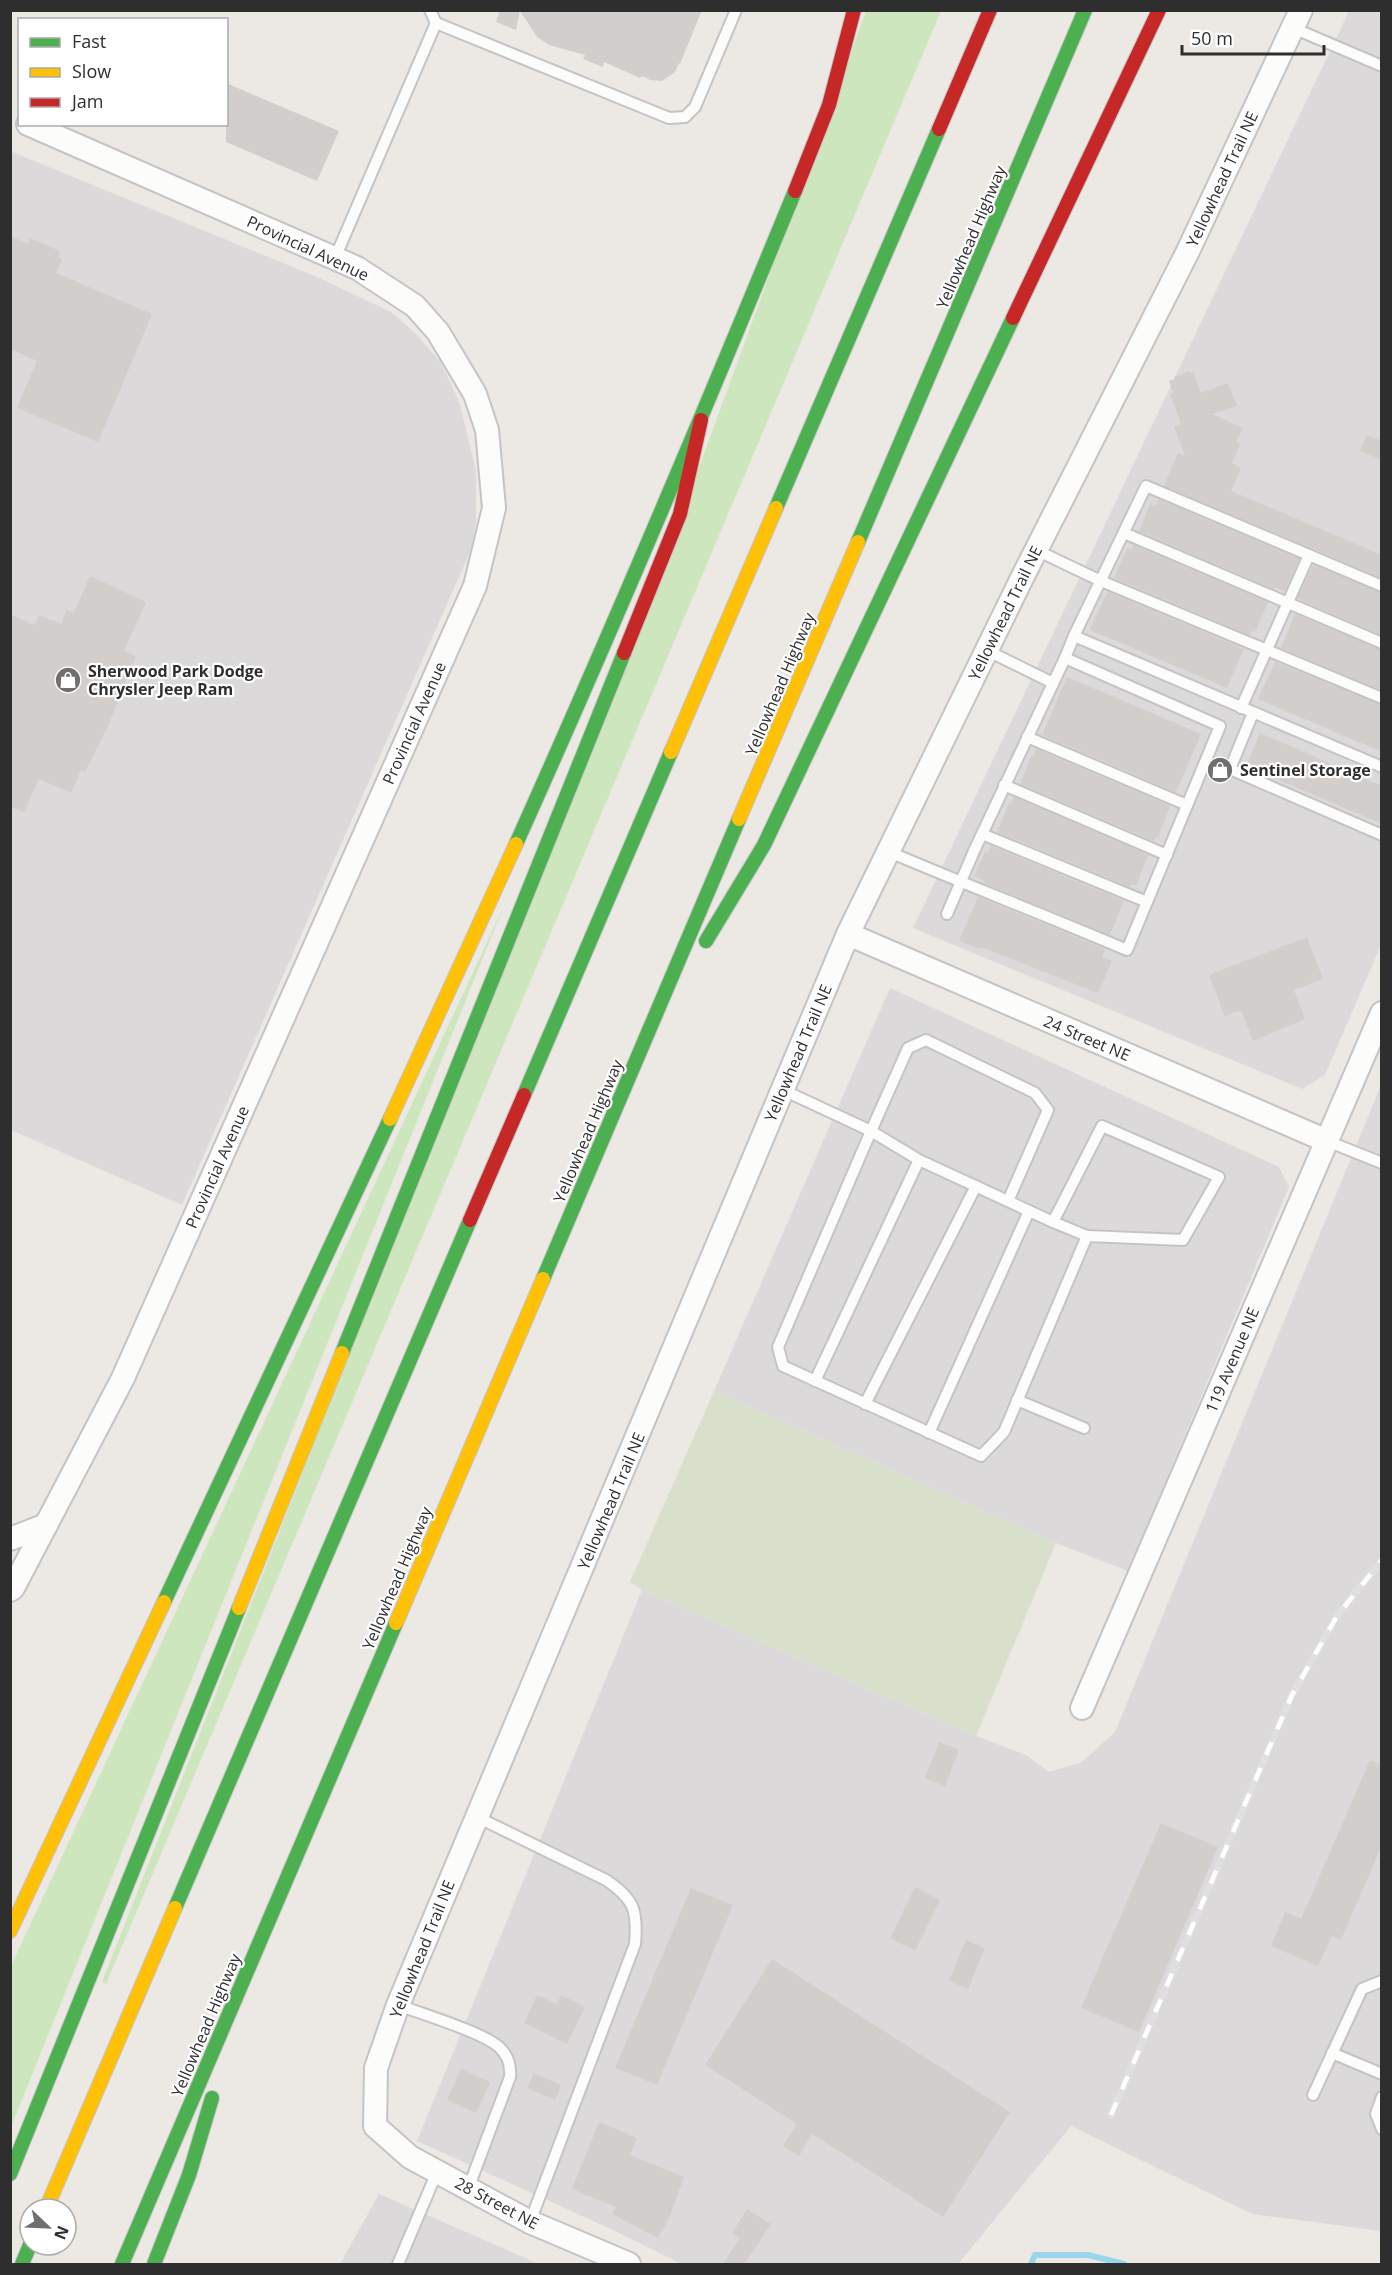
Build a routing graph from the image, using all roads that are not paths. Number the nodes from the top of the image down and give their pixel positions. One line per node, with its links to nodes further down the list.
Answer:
1 (430, 10): 8 (lane)
2 (736, 10): 8 (lane)
3 (854, 10): 12 (main road)
4 (990, 10): 77 (main road)
5 (1085, 10): 41 (main road, Yellowhead Highway)
6 (1160, 10): 41 (main road)
7 (1297, 20): 9 (lane); 14 (street, Yellowhead Trail NE)
8 (436, 23): 11 (lane)
9 (1382, 66)
10 (33, 126): 11 (street, Provincial Avenue)
11 (334, 258): 57 (street, Provincial Avenue)
12 (700, 420): 62 (main road); 75 (main road)
13 (1124, 533): 15 (lane); 16 (lane); 18 (lane)
14 (1036, 550): 16 (lane); 21 (street, Yellowhead Trail NE)
15 (1309, 555): 17 (lane); 18 (lane)
16 (1101, 580): 19 (lane); 22 (lane)
17 (1382, 586)
18 (1288, 602): 20 (lane); 22 (lane)
19 (1074, 636): 23 (lane); 26 (lane)
20 (1382, 643)
21 (986, 650): 24 (lane); 34 (street, Yellowhead Trail NE)
22 (1267, 651): 25 (lane); 26 (lane)
23 (1065, 658): 24 (lane); 31 (lane)
24 (1053, 683): 28 (lane)
25 (1382, 698)
26 (1241, 708): 27 (lane)
27 (1253, 713): 29 (lane); 33 (lane)
28 (1027, 737): 30 (lane); 31 (lane)
29 (1382, 767)
30 (1004, 785): 32 (lane); 35 (lane)
31 (1187, 805): 35 (lane)
32 (982, 834): 36 (lane); 37 (lane)
33 (1382, 835)
34 (887, 851): 36 (lane); 39 (street, Yellowhead Trail NE)
35 (1167, 855): 37 (lane)
36 (962, 881): 37 (lane); 38 (lane)
37 (1147, 902)
38 (947, 914)
39 (848, 934): 42 (street, Yellowhead Trail NE); 44 (street, 24 Street NE)
40 (1382, 1013): 44 (street, 119 Avenue NE)
41 (642, 1048): 63 (main road, Yellowhead Highway)
42 (783, 1090): 43 (lane); 61 (street, Yellowhead Trail NE)
43 (871, 1131): 45 (lane); 48 (lane); 52 (lane)
44 (1327, 1141): 46 (lane); 60 (street, 119 Avenue NE)
45 (919, 1160): 47 (lane); 52 (lane)
46 (1382, 1163)
47 (976, 1186): 48 (lane); 54 (lane)
48 (1008, 1201): 49 (lane)
49 (1029, 1211): 50 (lane); 56 (lane)
50 (1053, 1222): 51 (lane); 51 (lane)
51 (1087, 1236): 53 (lane)
52 (815, 1381): 54 (lane)
53 (1017, 1400): 55 (lane); 56 (lane)
54 (865, 1404): 56 (lane)
55 (1084, 1428)
56 (929, 1433)
57 (46, 1525): 58 (street); 59 (street, Provincial Avenue)
58 (10, 1539)
59 (10, 1590)
60 (1082, 1708)
61 (477, 1817): 65 (street, Yellowhead Trail NE); 78 (lane)
62 (10, 1931)
63 (258, 1944): 67 (main road); 80 (main road, Yellowhead Highway)
64 (1382, 1981): 66 (lane)
65 (398, 2005): 72 (street, Yellowhead Trail NE); 76 (lane)
66 (1332, 2053): 68 (lane); 70 (lane)
67 (222, 2065)
68 (1382, 2074)
69 (216, 2087): 81 (main road)
70 (1314, 2095)
71 (1382, 2097): 73 (lane)
72 (375, 2126): 74 (street, 28 Street NE)
73 (1382, 2129)
74 (437, 2172): 76 (street, 28 Street NE); 82 (lane)
75 (10, 2174)
76 (468, 2189): 78 (street, 28 Street NE)
77 (51, 2197)
78 (530, 2222): 79 (street, 28 Street NE)
79 (622, 2263)
80 (122, 2265)
81 (154, 2265)
82 (398, 2265)

